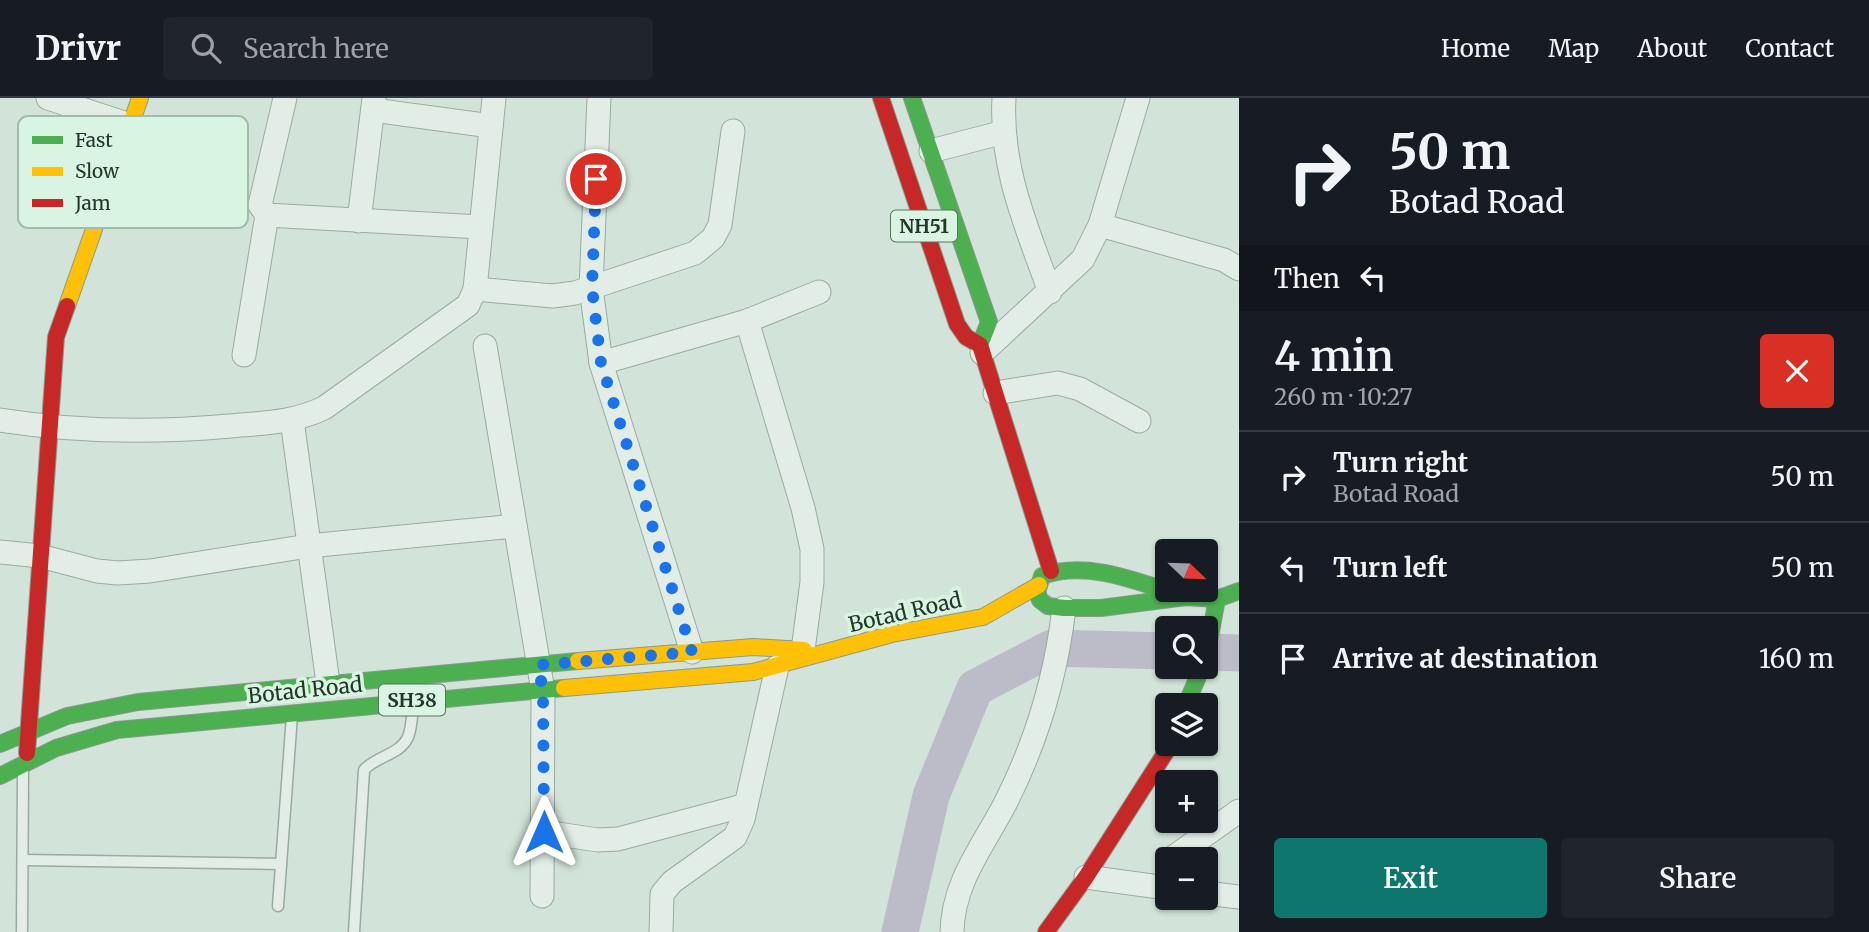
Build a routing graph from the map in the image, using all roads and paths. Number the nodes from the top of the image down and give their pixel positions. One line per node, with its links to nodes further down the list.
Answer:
1 (48, 98): 11 (street)
2 (140, 98): 12 (main road)
3 (285, 98): 17 (street)
4 (494, 98): 13 (street)
5 (599, 98): 23 (street)
6 (881, 98): 29 (main road, NH51)
7 (912, 98): 16 (main road, NH51)
8 (1004, 98): 15 (street)
9 (1138, 98): 19 (street)
10 (373, 104): 13 (street); 18 (street)
11 (103, 116)
12 (133, 116)
13 (491, 126): 20 (street)
14 (733, 131): 23 (street)
15 (1004, 132): 16 (street); 26 (street)
16 (931, 151): 29 (main road, NH51)
17 (267, 215): 18 (street); 30 (street)
18 (359, 222): 20 (street)
19 (1100, 225): 22 (street); 26 (street)
20 (480, 227): 24 (street)
21 (94, 228): 36 (main road)
22 (1239, 269)
23 (592, 288): 24 (street); 31 (street)
24 (475, 289): 34 (street)
25 (819, 292): 27 (street)
26 (1050, 292): 29 (street)
27 (747, 321): 31 (street); 51 (street)
28 (485, 346): 37 (street)
29 (981, 349): 32 (main road, NH51)
30 (244, 355)
31 (601, 363): 53 (street)
32 (995, 393): 35 (street); 41 (main road, NH51)
33 (0, 420): 36 (street)
34 (292, 420): 36 (street); 38 (street)
35 (1139, 421)
36 (50, 428): 40 (main road)
37 (515, 526): 38 (street); 54 (street)
38 (308, 546): 40 (street); 57 (street)
39 (0, 552): 40 (street)
40 (40, 556): 61 (main road)
41 (1051, 571): 42 (main road); 43 (main road)
42 (1123, 579): 44 (main road); 48 (main road)
43 (1039, 585): 49 (main road); 50 (main road, Botad Road / SH38)
44 (1155, 588)
45 (1239, 591): 46 (main road)
46 (1218, 598)
47 (1155, 600): 48 (main road, Botad Road)
48 (1121, 604): 49 (main road, Botad Road)
49 (1056, 607): 50 (main road, Botad Road / SH38); 83 (street)
50 (985, 615): 52 (main road, Botad Road / SH38)
51 (803, 650): 52 (main road, Botad Road / SH38); 53 (main road, Botad Road / SH38)
52 (831, 651): 55 (main road, Botad Road / SH38)
53 (692, 652): 54 (main road, Botad Road / SH38)
54 (538, 665): 56 (main road, Botad Road / SH38); 58 (street)
55 (777, 667): 58 (main road, Botad Road / SH38); 66 (street)
56 (415, 673): 57 (main road, Botad Road / SH38); 59 (lane)
57 (328, 683): 61 (main road, Botad Road / SH38)
58 (543, 691): 59 (main road, Botad Road / SH38); 68 (street)
59 (414, 700): 60 (main road, Botad Road / SH38); 81 (lane)
60 (292, 713): 64 (main road, Botad Road / SH38); 71 (lane)
61 (27, 729): 62 (main road, Botad Road / SH38); 64 (main road)
62 (0, 744)
63 (1163, 756): 73 (main road)
64 (26, 759): 65 (main road, Botad Road / SH38); 70 (lane)
65 (0, 776)
66 (746, 805): 68 (street); 82 (street)
67 (1239, 811): 69 (street)
68 (544, 832): 77 (street)
69 (1188, 847)
70 (23, 860): 71 (lane); 80 (lane)
71 (281, 864): 79 (lane)
72 (1155, 870): 74 (street)
73 (1086, 877): 74 (street); 84 (main road)
74 (1136, 884): 75 (street)
75 (1155, 886)
76 (1218, 894): 78 (street)
77 (542, 896)
78 (1239, 897)
79 (278, 906)
80 (22, 932)
81 (354, 932)
82 (661, 932)
83 (952, 932)
84 (1046, 932)

